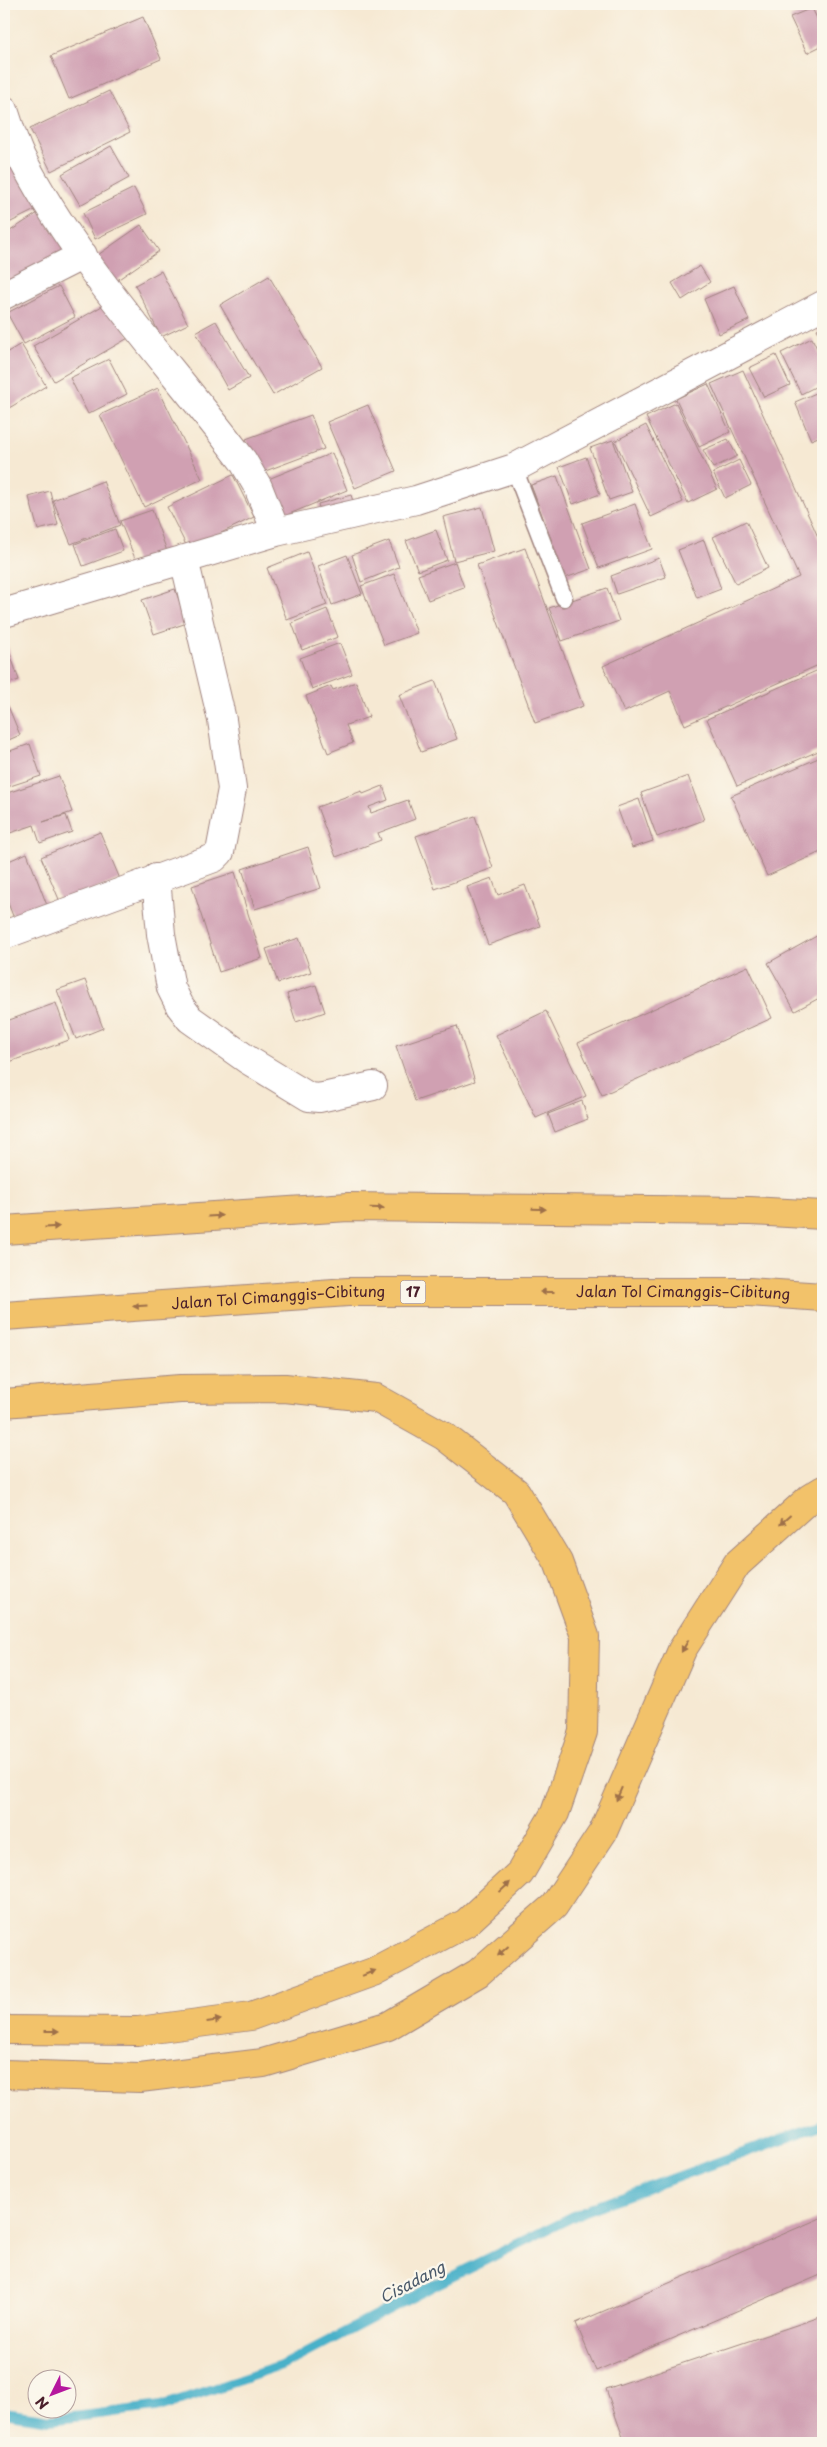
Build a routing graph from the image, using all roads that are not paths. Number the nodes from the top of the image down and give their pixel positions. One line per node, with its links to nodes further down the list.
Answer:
1 (4, 110): 2 (street)
2 (83, 255): 3 (street); 6 (street)
3 (4, 295)
4 (823, 304): 5 (street)
5 (514, 468): 6 (street); 8 (lane)
6 (276, 532): 7 (street)
7 (184, 559): 9 (street); 10 (street)
8 (564, 598)
9 (4, 613)
10 (156, 878): 11 (street); 12 (street)
11 (4, 935)
12 (373, 1086)
13 (823, 1216): 14 (highway, one-way to 13)
14 (4, 1230)
15 (823, 1297): 16 (highway, Jalan Tol Cimanggis–Cibitung / 17, one-way to 16)
16 (4, 1316)
17 (4, 1403): 19 (highway, one-way to 17)
18 (823, 1490): 20 (highway, one-way to 20)
19 (4, 2030)
20 (4, 2074)

